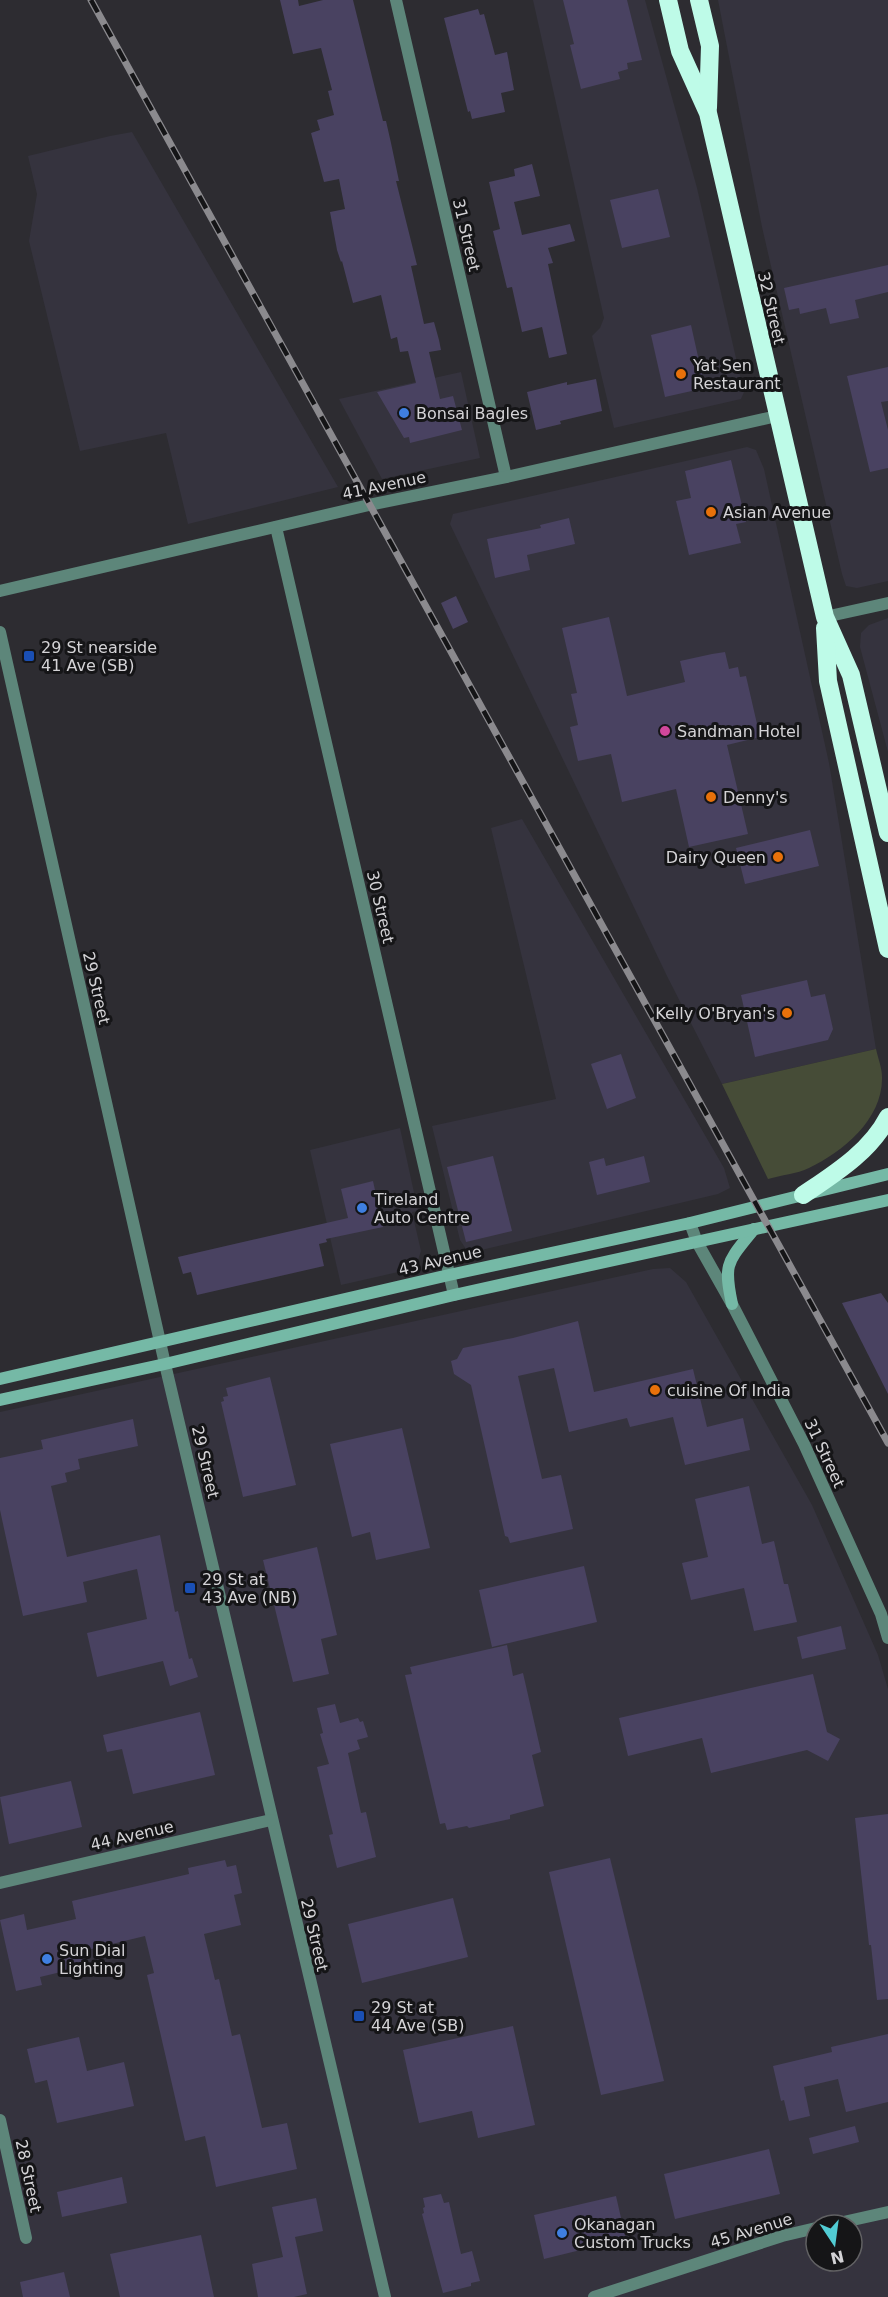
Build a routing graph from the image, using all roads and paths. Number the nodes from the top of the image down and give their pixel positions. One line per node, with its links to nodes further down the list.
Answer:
1 (396, 0): 6 (street, 31 Street)
2 (669, 0): 4 (highway, 32 Street)
3 (699, 0): 4 (highway, 32 Street)
4 (708, 113): 5 (highway, 32 Street)
5 (777, 416): 6 (street, 41 Avenue); 10 (highway, 32 Street)
6 (506, 477): 7 (street, 41 Avenue)
7 (276, 527): 8 (street, 41 Avenue); 21 (street, 30 Street)
8 (0, 591)
9 (888, 603): 10 (street)
10 (825, 617): 12 (highway, 32 Street); 13 (highway, 32 Street)
11 (0, 632): 24 (street, 29 Street)
12 (888, 833)
13 (888, 949)
14 (888, 1118): 16 (highway)
15 (888, 1174): 16 (street, 43 Avenue)
16 (803, 1195): 18 (street, 43 Avenue)
17 (888, 1200): 19 (street)
18 (690, 1223): 20 (street, 31 Street); 21 (street, 43 Avenue)
19 (754, 1229): 20 (street); 23 (street)
20 (697, 1242): 22 (street); 23 (street, 31 Street)
21 (449, 1275): 22 (street, 30 Street); 24 (street, 43 Avenue)
22 (454, 1295): 25 (street)
23 (732, 1304): 28 (street, 31 Street)
24 (160, 1341): 25 (street, 29 Street); 26 (street, 43 Avenue)
25 (165, 1364): 27 (street); 29 (street, 29 Street)
26 (0, 1379)
27 (0, 1400)
28 (888, 1638)
29 (271, 1820): 30 (street, 44 Avenue); 36 (street, 29 Street)
30 (0, 1883)
31 (0, 2120): 35 (street, 28 Street)
32 (888, 2212): 33 (street)
33 (864, 2217)
34 (804, 2231): 37 (street, 45 Avenue)
35 (26, 2238)
36 (385, 2297)
37 (594, 2297)

